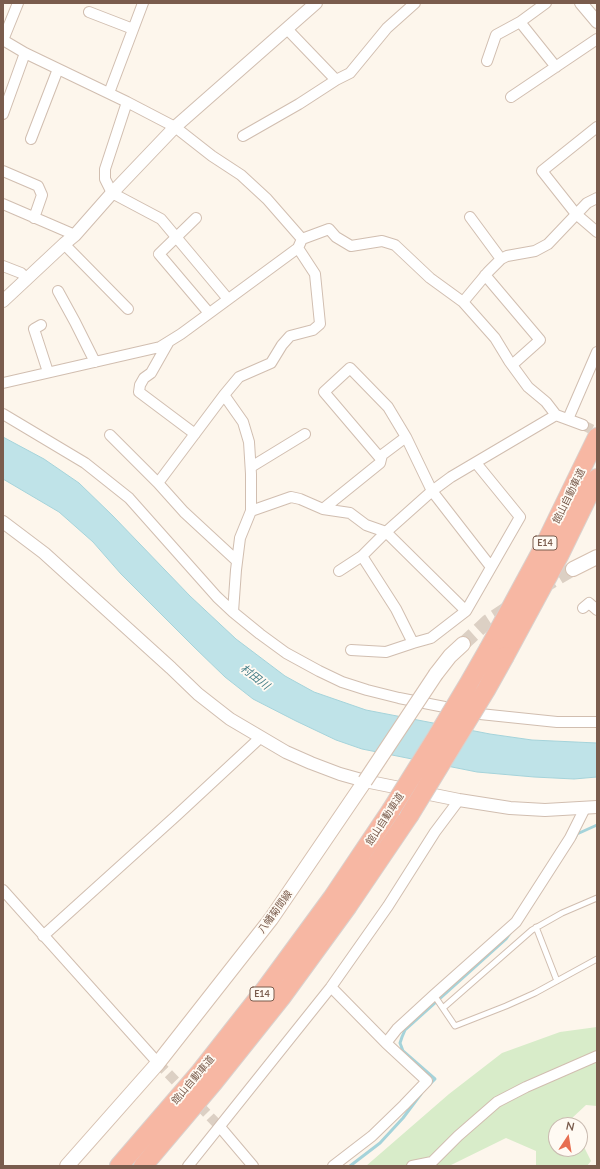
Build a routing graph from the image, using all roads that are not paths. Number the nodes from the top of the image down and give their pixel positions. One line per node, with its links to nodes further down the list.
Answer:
1 (18, 3): 13 (street)
2 (143, 3): 11 (street)
3 (415, 3): 18 (street)
4 (546, 3): 8 (street)
5 (581, 3): 9 (street)
6 (313, 4): 10 (street)
7 (90, 12): 11 (street)
8 (520, 22): 15 (street); 16 (street)
9 (597, 22)
10 (288, 28): 18 (street); 25 (street)
11 (133, 29): 21 (street)
12 (597, 39): 16 (street)
13 (3, 40): 14 (street)
14 (25, 53): 17 (street); 19 (street)
15 (487, 61)
16 (556, 66): 22 (street)
17 (58, 69): 21 (street); 28 (street)
18 (336, 80): 27 (street)
19 (14, 85): 20 (street); 24 (street)
20 (3, 89)
21 (109, 93): 23 (street)
22 (511, 97)
23 (127, 102): 25 (street); 30 (street)
24 (3, 114)
25 (175, 127): 30 (street); 40 (street)
26 (597, 127): 33 (street)
27 (243, 136)
28 (31, 139)
29 (3, 171): 35 (street)
30 (112, 193): 38 (street); 39 (street)
31 (597, 198): 33 (street)
32 (3, 204): 35 (street)
33 (576, 214): 37 (street); 42 (street)
34 (470, 217): 42 (street)
35 (34, 218): 38 (street)
36 (196, 218): 39 (street)
37 (597, 232)
38 (76, 235): 41 (street)
39 (176, 238): 47 (street); 51 (street)
40 (300, 243): 47 (street); 49 (street); 59 (street)
41 (64, 244): 45 (street); 50 (street)
42 (501, 259): 44 (street)
43 (3, 266): 45 (street)
44 (485, 275): 49 (street); 56 (street)
45 (27, 279): 48 (street)
46 (58, 291): 55 (street)
47 (228, 299): 51 (street)
48 (3, 302)
49 (463, 302): 56 (street)
50 (128, 309)
51 (209, 313): 53 (street)
52 (41, 325): 57 (street)
53 (168, 343): 55 (street); 64 (street)
54 (597, 352): 62 (street)
55 (95, 362): 57 (street)
56 (512, 365): 61 (street)
57 (48, 372): 58 (street)
58 (3, 383)
59 (224, 394): 64 (street); 71 (street)
60 (3, 414): 88 (street)
61 (556, 415): 62 (street); 70 (street)
62 (568, 419): 63 (street)
63 (583, 425)
64 (195, 434): 73 (street)
65 (306, 434): 71 (street)
66 (110, 435): 73 (street)
67 (406, 437): 69 (street); 69 (street); 74 (street)
68 (597, 437): 112 (highway, 館山自動車道 / E14, bridge)
69 (381, 459): 75 (street)
70 (476, 463): 74 (street); 82 (street)
71 (251, 467): 76 (street)
72 (597, 478): 113 (highway, 館山自動車道 / E14, bridge)
73 (158, 483): 81 (street)
74 (432, 491): 78 (street); 82 (street)
75 (323, 509): 76 (street); 78 (street)
76 (251, 511): 81 (street)
77 (3, 522): 93 (street)
78 (386, 532): 79 (street); 87 (street)
79 (362, 556): 84 (street); 89 (street)
80 (597, 557): 83 (main road)
81 (238, 561): 88 (street)
82 (491, 567): 87 (street)
83 (573, 569)
84 (339, 571)
85 (583, 608): 86 (street)
86 (597, 610)
87 (466, 611): 89 (street)
88 (233, 612): 92 (street)
89 (413, 643): 91 (street)
90 (463, 644): 94 (main road, 八幡菊間線, bridge)
91 (351, 650)
92 (597, 722)
93 (260, 737): 94 (street); 100 (street)
94 (365, 781): 95 (street); 108 (main road, 八幡菊間線)
95 (459, 800): 96 (street); 103 (street)
96 (591, 807): 104 (street)
97 (3, 890): 100 (street)
98 (597, 898): 99 (lane)
99 (536, 927): 102 (lane); 105 (lane)
100 (43, 936): 108 (street)
101 (597, 959): 102 (lane)
102 (557, 980): 105 (lane)
103 (331, 987): 106 (street); 109 (street)
104 (434, 995): 105 (lane); 106 (street)
105 (443, 1008)
106 (386, 1043): 116 (street)
107 (597, 1056): 110 (street)
108 (158, 1063): 111 (main road, 八幡菊間線)
109 (220, 1127): 114 (street); 115 (street)
110 (435, 1164): 117 (street)
111 (67, 1166)
112 (119, 1166)
113 (143, 1166)
114 (188, 1166)
115 (253, 1166)
116 (333, 1166)
117 (412, 1166)

